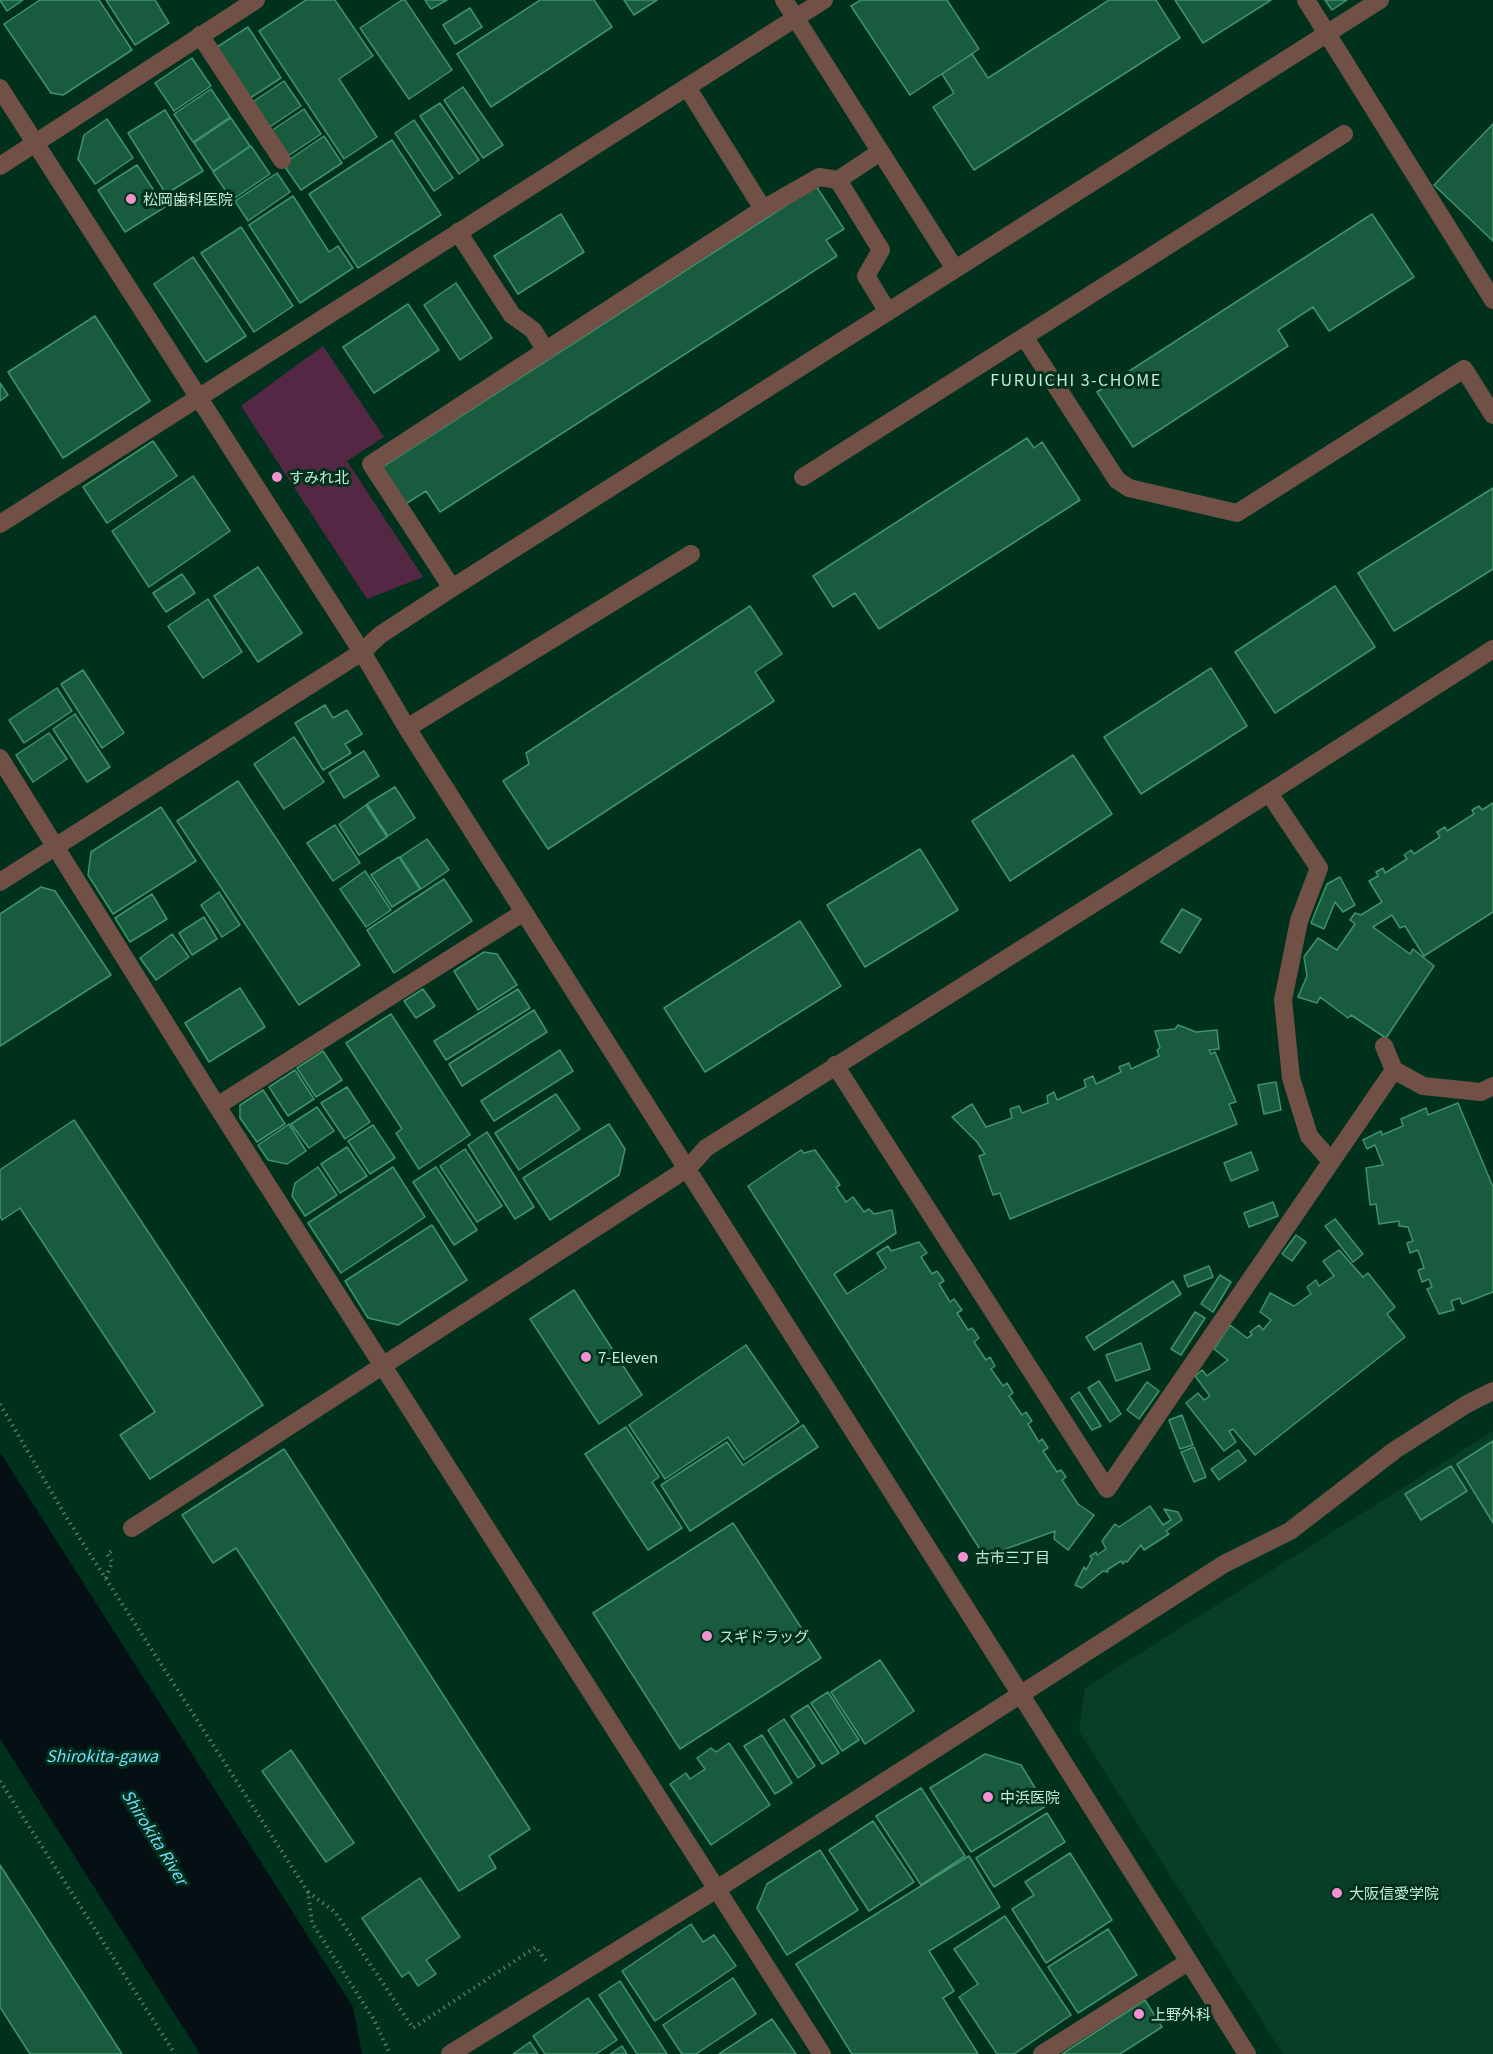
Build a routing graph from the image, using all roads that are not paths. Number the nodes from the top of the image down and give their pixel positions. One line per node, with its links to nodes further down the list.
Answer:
1 (256, 0): 8 (street)
2 (784, 0): 6 (street)
3 (824, 0): 6 (street)
4 (1306, 0): 7 (street)
5 (1380, 0): 7 (street)
6 (796, 18): 9 (street); 13 (street)
7 (1327, 33): 19 (street); 20 (street)
8 (200, 35): 12 (street); 14 (street)
9 (687, 87): 17 (street); 18 (street)
10 (0, 88): 12 (street)
11 (1344, 134): 22 (street)
12 (35, 144): 15 (street); 24 (street)
13 (880, 152): 16 (street); 19 (street)
14 (282, 160)
15 (0, 166)
16 (838, 180): 17 (street); 21 (street)
17 (763, 209): 23 (street)
18 (458, 232): 23 (street); 24 (street)
19 (955, 269): 21 (street)
20 (1493, 300)
21 (888, 312): 29 (street)
22 (1025, 338): 25 (street); 26 (street)
23 (546, 351): 29 (street)
24 (199, 398): 27 (street); 31 (street)
25 (1493, 415)
26 (803, 477)
27 (0, 524)
28 (691, 554): 32 (street)
29 (452, 588): 31 (street)
30 (1493, 649): 34 (street)
31 (362, 652): 32 (street); 35 (street)
32 (407, 728): 37 (street)
33 (0, 758): 35 (street)
34 (1269, 794): 39 (street); 43 (street)
35 (57, 847): 36 (street); 42 (street)
36 (0, 882)
37 (524, 912): 42 (street); 44 (street)
38 (1384, 1046): 40 (street)
39 (835, 1065): 43 (street); 44 (street)
40 (1394, 1070): 41 (street); 43 (street)
41 (1493, 1086)
42 (217, 1106): 45 (street)
43 (1331, 1161)
44 (688, 1168): 45 (street); 48 (street)
45 (382, 1364): 47 (street); 49 (street)
46 (1493, 1391): 48 (street)
47 (132, 1528)
48 (1021, 1695): 49 (street); 50 (street)
49 (717, 1889): 51 (street); 52 (street)
50 (1188, 1962): 53 (street); 54 (street)
51 (450, 2054)
52 (822, 2054)
53 (1042, 2054)
54 (1247, 2054)

